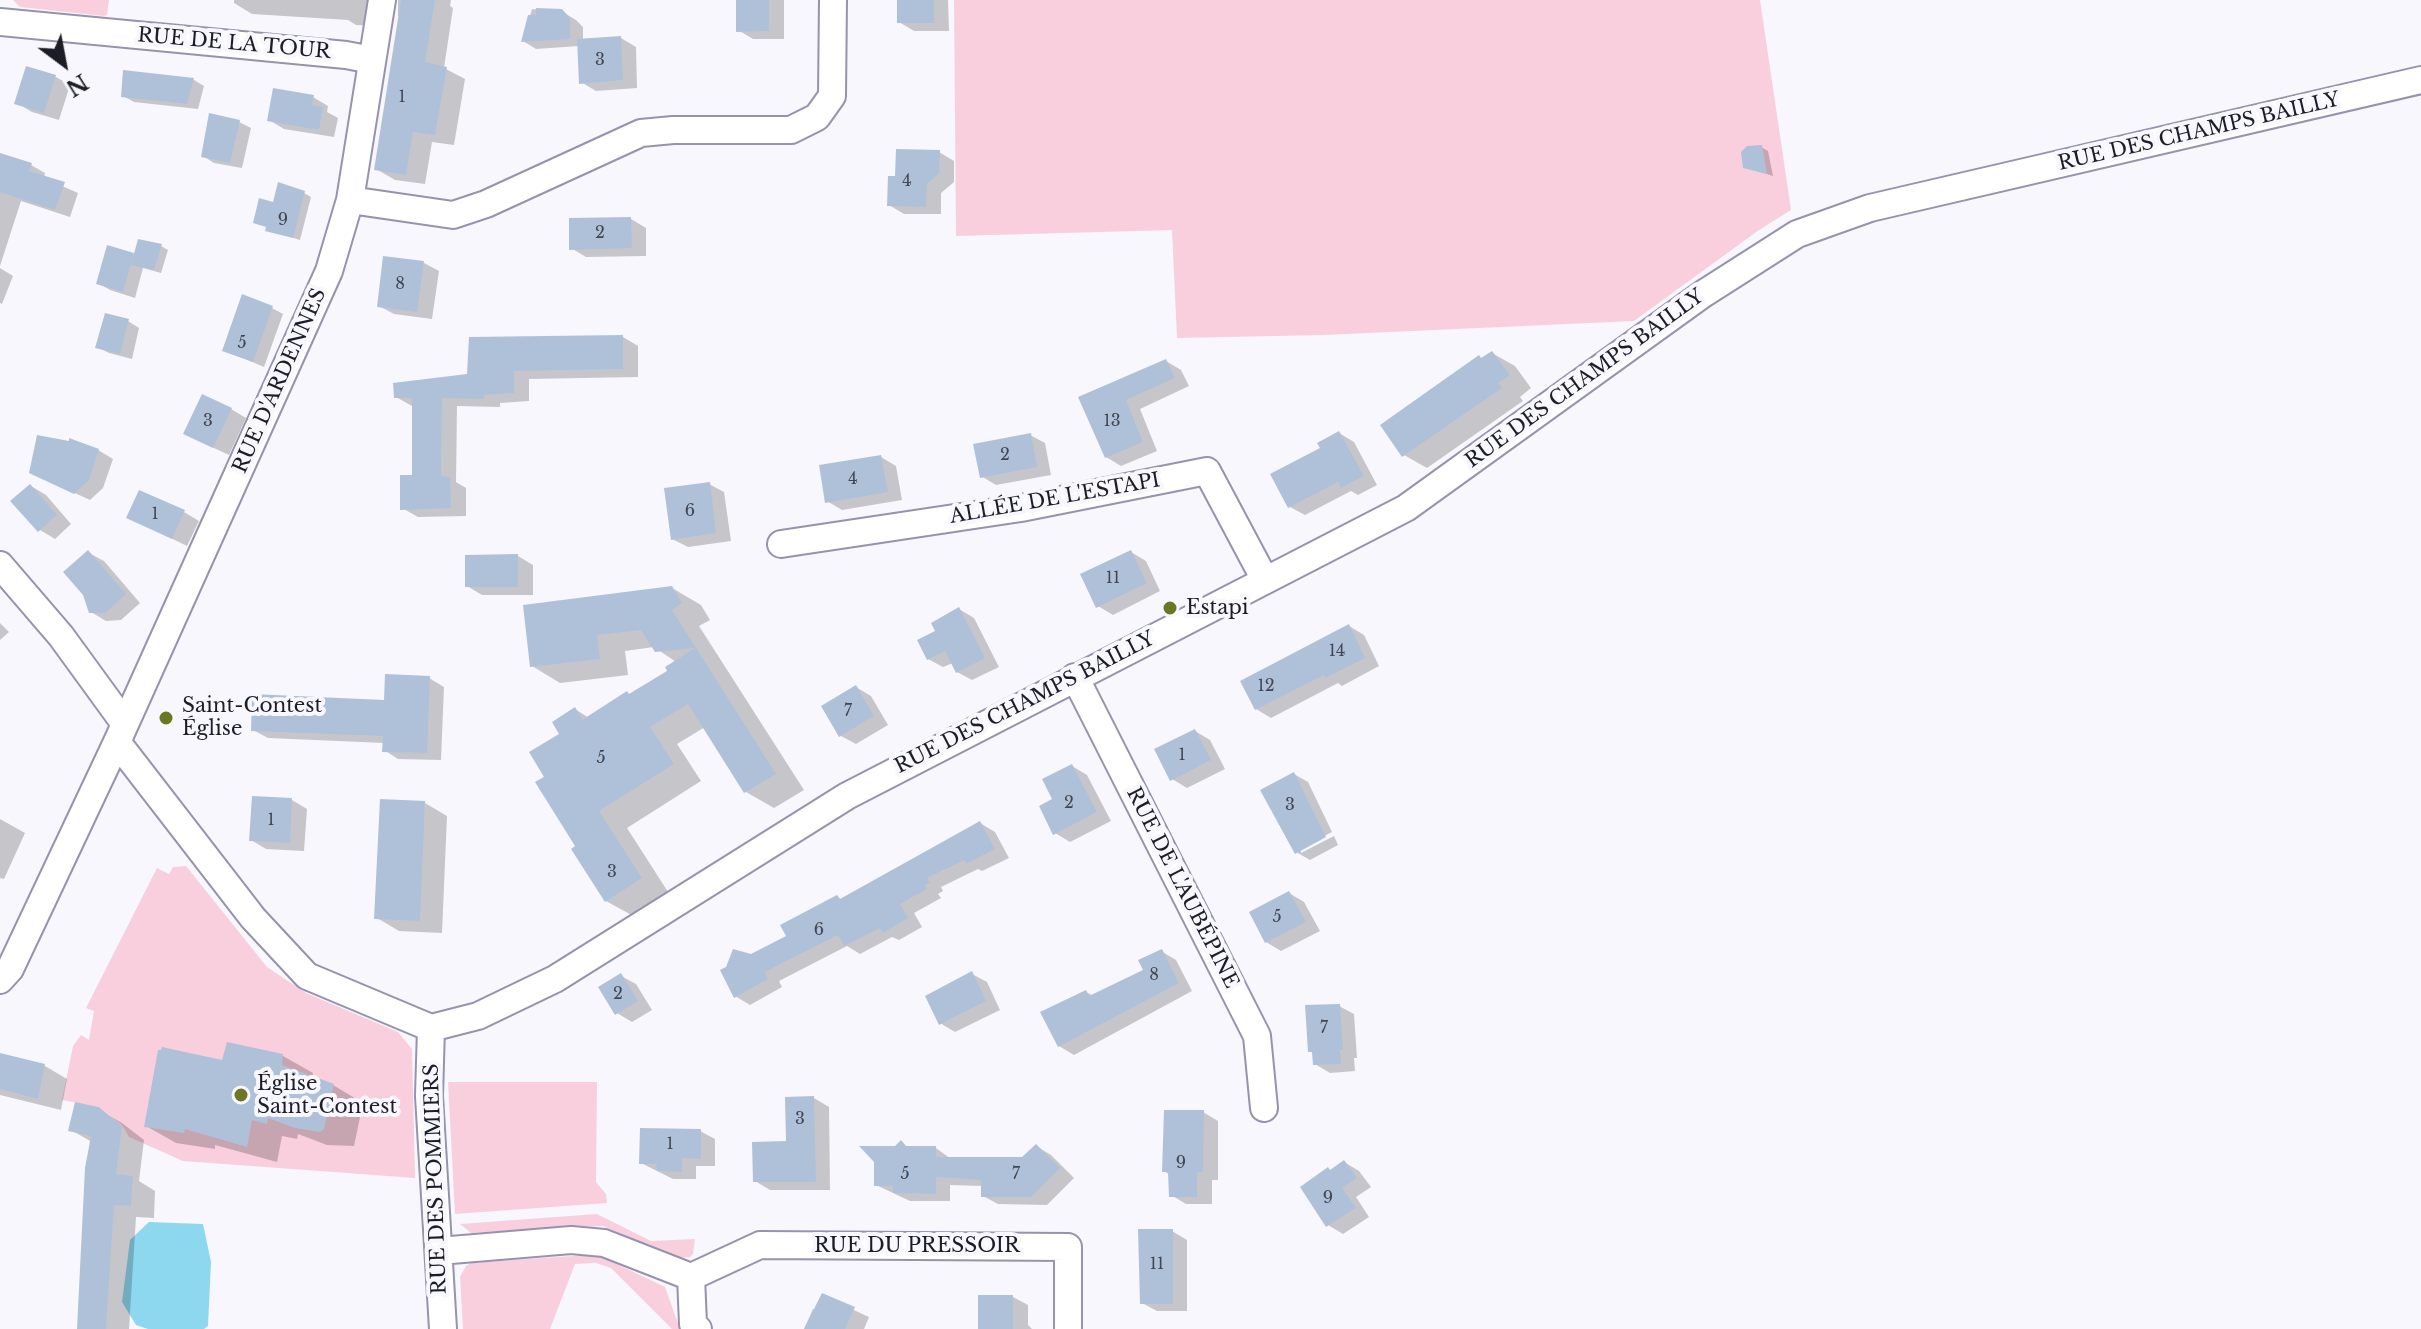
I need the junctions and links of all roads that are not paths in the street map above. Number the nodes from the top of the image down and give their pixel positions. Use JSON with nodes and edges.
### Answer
{"nodes":[{"id":1,"x":382,"y":0,"type":"edge"},
{"id":2,"x":833,"y":0,"type":"edge"},
{"id":3,"x":0,"y":22,"type":"edge"},
{"id":4,"x":372,"y":60,"type":"junction"},
{"id":5,"x":2421,"y":80,"type":"edge"},
{"id":6,"x":350,"y":200,"type":"junction"},
{"id":7,"x":781,"y":544,"type":"dead end"},
{"id":8,"x":0,"y":565,"type":"edge"},
{"id":9,"x":1265,"y":580,"type":"junction"},
{"id":10,"x":1075,"y":677,"type":"junction"},
{"id":11,"x":121,"y":733,"type":"junction"},
{"id":12,"x":0,"y":980,"type":"edge"},
{"id":13,"x":431,"y":1028,"type":"junction"},
{"id":14,"x":1264,"y":1108,"type":"dead end"},
{"id":15,"x":439,"y":1251,"type":"junction"},
{"id":16,"x":691,"y":1277,"type":"junction"},
{"id":17,"x":443,"y":1329,"type":"edge"},
{"id":18,"x":698,"y":1329,"type":"edge"},
{"id":19,"x":1068,"y":1329,"type":"edge"}],
"edges":[{"from":1,"to":4,"type":"street","name":"RUE D'ARDENNES"},
{"from":2,"to":6,"type":"street"},
{"from":3,"to":4,"type":"street","name":"RUE DE LA TOUR"},
{"from":4,"to":6,"type":"street","name":"RUE D'ARDENNES"},
{"from":5,"to":9,"type":"street","name":"RUE DES CHAMPS BAILLY"},
{"from":6,"to":11,"type":"street","name":"RUE D'ARDENNES"},
{"from":7,"to":9,"type":"street","name":"ALLÉE DE L'ESTAPI"},
{"from":8,"to":11,"type":"street"},
{"from":9,"to":10,"type":"street","name":"RUE DES CHAMPS BAILLY"},
{"from":10,"to":13,"type":"street","name":"RUE DES CHAMPS BAILLY"},
{"from":10,"to":14,"type":"street","name":"RUE DE L'AUBÉPINE"},
{"from":11,"to":12,"type":"street","name":"RUE D'ARDENNES"},
{"from":11,"to":13,"type":"street"},
{"from":13,"to":15,"type":"street","name":"RUE DES POMMIERS"},
{"from":15,"to":16,"type":"street"},
{"from":15,"to":17,"type":"street","name":"RUE DES POMMIERS"},
{"from":16,"to":18,"type":"street"},
{"from":16,"to":19,"type":"street","name":"RUE DU PRESSOIR"}]}
